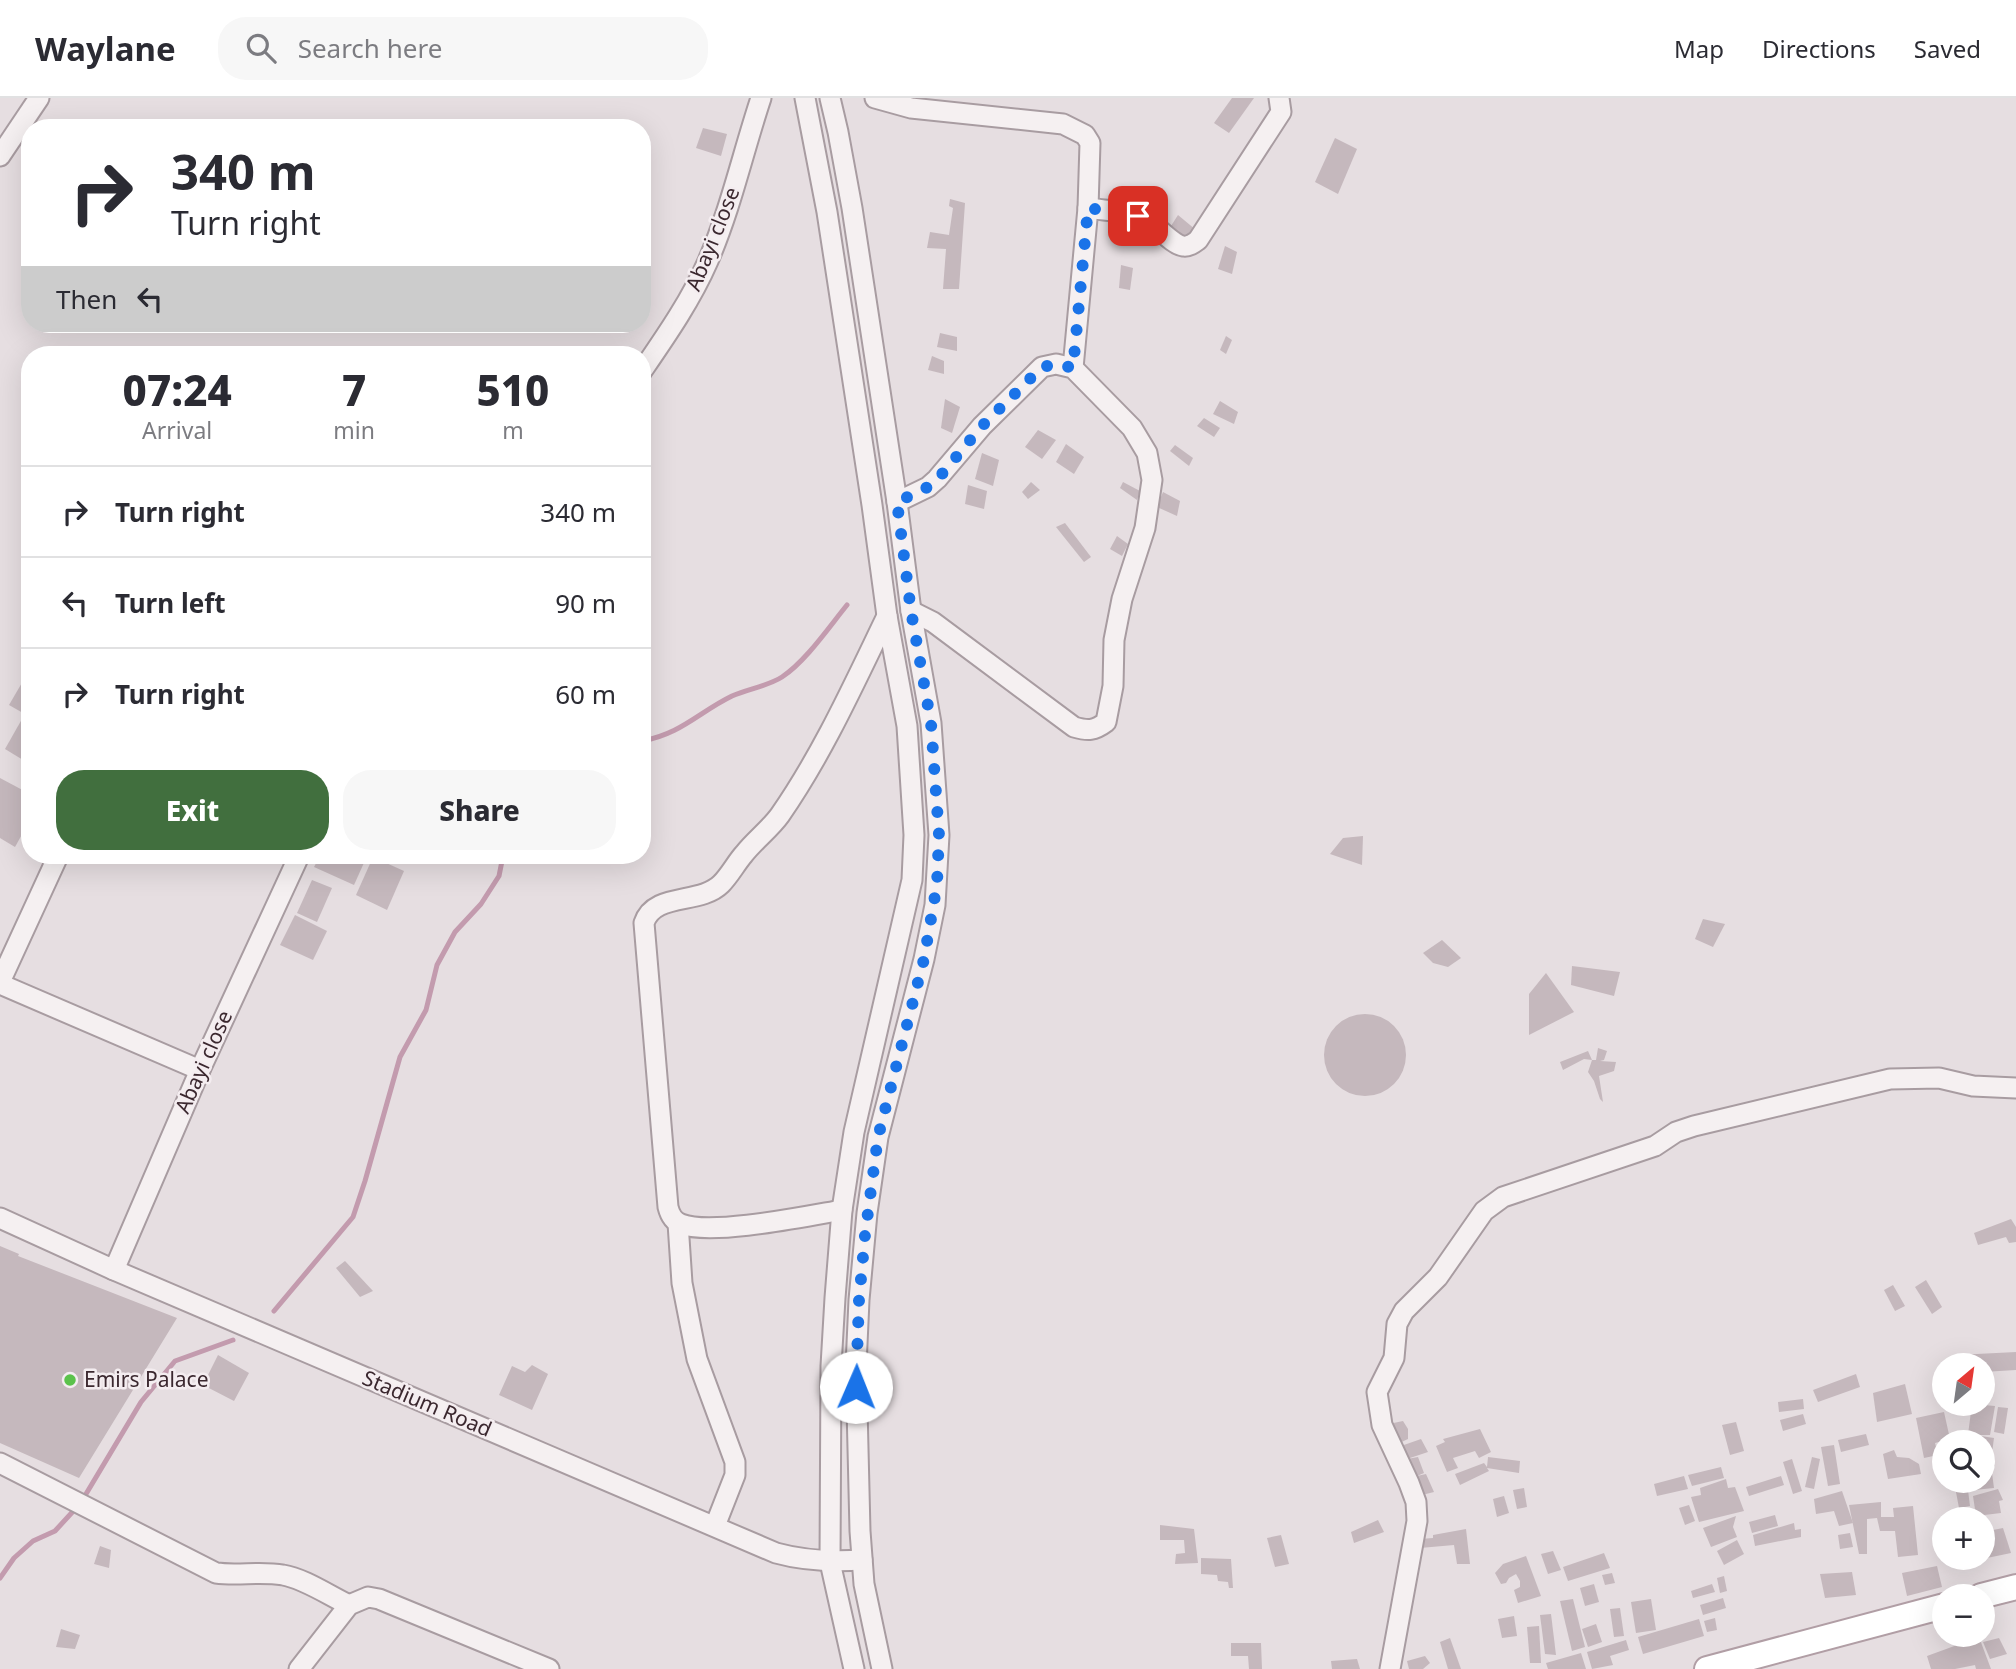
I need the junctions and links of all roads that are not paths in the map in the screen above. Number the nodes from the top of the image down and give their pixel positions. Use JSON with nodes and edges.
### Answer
{"nodes":[{"id":1,"x":761,"y":98,"type":"edge"},
{"id":2,"x":805,"y":98,"type":"edge"},
{"id":3,"x":830,"y":98,"type":"edge"},
{"id":4,"x":875,"y":98,"type":"edge"},
{"id":5,"x":1279,"y":98,"type":"edge"},
{"id":6,"x":31,"y":100,"type":"edge"},
{"id":7,"x":0,"y":156,"type":"edge"},
{"id":8,"x":1088,"y":208,"type":"junction"},
{"id":9,"x":651,"y":358,"type":"edge"},
{"id":10,"x":1073,"y":368,"type":"junction"},
{"id":11,"x":897,"y":502,"type":"junction"},
{"id":12,"x":911,"y":611,"type":"junction"},
{"id":13,"x":887,"y":616,"type":"junction"},
{"id":14,"x":54,"y":864,"type":"edge"},
{"id":15,"x":295,"y":864,"type":"edge"},
{"id":16,"x":0,"y":983,"type":"edge"},
{"id":17,"x":200,"y":1070,"type":"junction"},
{"id":18,"x":2016,"y":1088,"type":"edge"},
{"id":19,"x":842,"y":1210,"type":"junction"},
{"id":20,"x":0,"y":1218,"type":"edge"},
{"id":21,"x":678,"y":1223,"type":"junction"},
{"id":22,"x":114,"y":1270,"type":"junction"},
{"id":23,"x":0,"y":1463,"type":"edge"},
{"id":24,"x":715,"y":1526,"type":"junction"},
{"id":25,"x":862,"y":1560,"type":"junction"},
{"id":26,"x":830,"y":1562,"type":"junction"},
{"id":27,"x":2016,"y":1587,"type":"edge"},
{"id":28,"x":1995,"y":1592,"type":"edge"},
{"id":29,"x":349,"y":1605,"type":"junction"},
{"id":30,"x":1932,"y":1609,"type":"edge"},
{"id":31,"x":299,"y":1669,"type":"edge"},
{"id":32,"x":549,"y":1669,"type":"edge"},
{"id":33,"x":854,"y":1669,"type":"edge"},
{"id":34,"x":882,"y":1669,"type":"edge"},
{"id":35,"x":1390,"y":1669,"type":"edge"},
{"id":36,"x":1707,"y":1669,"type":"edge"}],
"edges":[{"from":1,"to":9,"type":"street","name":"Abayi close"},
{"from":2,"to":13,"type":"street"},
{"from":3,"to":11,"type":"street"},
{"from":4,"to":8,"type":"street"},
{"from":5,"to":8,"type":"street"},
{"from":6,"to":7,"type":"street"},
{"from":8,"to":10,"type":"street"},
{"from":10,"to":11,"type":"street"},
{"from":10,"to":12,"type":"street"},
{"from":11,"to":12,"type":"street"},
{"from":12,"to":25,"type":"street"},
{"from":13,"to":19,"type":"street"},
{"from":13,"to":21,"type":"street"},
{"from":14,"to":16,"type":"street"},
{"from":15,"to":17,"type":"street","name":"Abayi close"},
{"from":16,"to":17,"type":"street"},
{"from":17,"to":22,"type":"street","name":"Abayi close"},
{"from":18,"to":35,"type":"street"},
{"from":19,"to":21,"type":"street"},
{"from":19,"to":26,"type":"street"},
{"from":20,"to":22,"type":"street","name":"Stadium Road"},
{"from":21,"to":24,"type":"street"},
{"from":22,"to":24,"type":"street","name":"Stadium Road"},
{"from":23,"to":29,"type":"street"},
{"from":24,"to":26,"type":"street","name":"Stadium Road"},
{"from":25,"to":26,"type":"street","name":"Stadium Road"},
{"from":25,"to":34,"type":"street"},
{"from":26,"to":33,"type":"street"},
{"from":27,"to":28,"type":"main road"},
{"from":29,"to":31,"type":"street"},
{"from":29,"to":32,"type":"street"},
{"from":30,"to":36,"type":"main road"}]}
